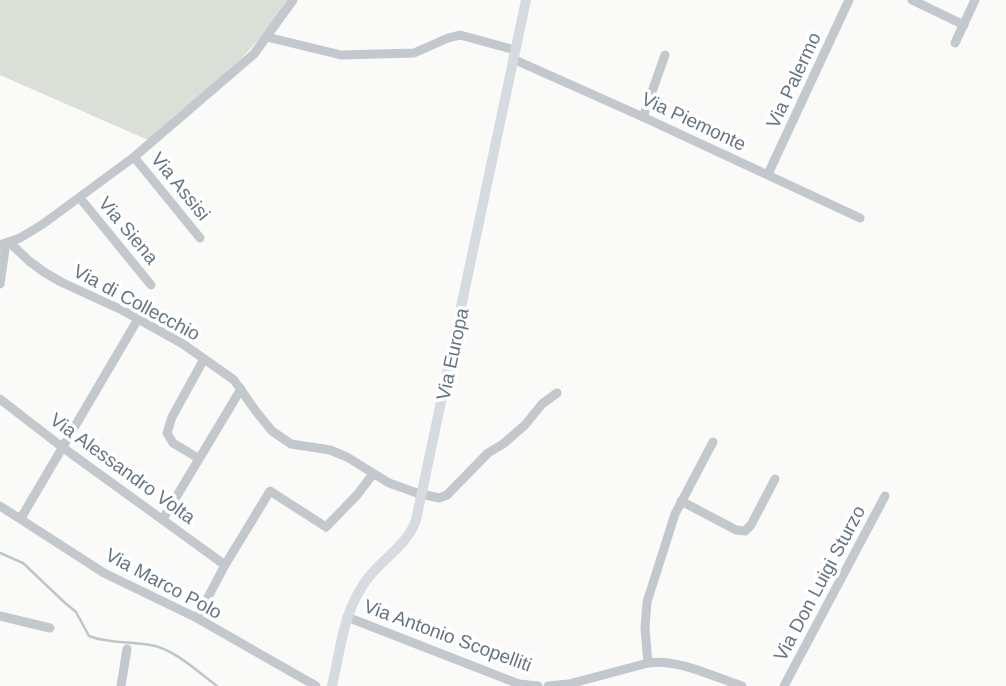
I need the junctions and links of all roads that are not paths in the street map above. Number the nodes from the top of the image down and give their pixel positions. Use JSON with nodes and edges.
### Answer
{"nodes":[{"id":1,"x":293,"y":0,"type":"edge"},
{"id":2,"x":526,"y":0,"type":"edge"},
{"id":3,"x":849,"y":0,"type":"edge"},
{"id":4,"x":912,"y":0,"type":"edge"},
{"id":5,"x":975,"y":0,"type":"edge"},
{"id":6,"x":964,"y":25,"type":"junction"},
{"id":7,"x":267,"y":37,"type":"junction"},
{"id":8,"x":955,"y":43,"type":"dead end"},
{"id":9,"x":514,"y":55,"type":"junction"},
{"id":10,"x":665,"y":55,"type":"dead end"},
{"id":11,"x":643,"y":117,"type":"junction"},
{"id":12,"x":134,"y":156,"type":"junction"},
{"id":13,"x":768,"y":174,"type":"junction"},
{"id":14,"x":79,"y":198,"type":"junction"},
{"id":15,"x":860,"y":218,"type":"dead end"},
{"id":16,"x":200,"y":238,"type":"dead end"},
{"id":17,"x":5,"y":243,"type":"edge"},
{"id":18,"x":0,"y":284,"type":"edge"},
{"id":19,"x":151,"y":285,"type":"dead end"},
{"id":20,"x":138,"y":319,"type":"junction"},
{"id":21,"x":204,"y":359,"type":"junction"},
{"id":22,"x":240,"y":389,"type":"junction"},
{"id":23,"x":557,"y":393,"type":"dead end"},
{"id":24,"x":0,"y":399,"type":"edge"},
{"id":25,"x":713,"y":442,"type":"dead end"},
{"id":26,"x":62,"y":447,"type":"junction"},
{"id":27,"x":198,"y":458,"type":"junction"},
{"id":28,"x":373,"y":474,"type":"junction"},
{"id":29,"x":775,"y":479,"type":"dead end"},
{"id":30,"x":422,"y":494,"type":"junction"},
{"id":31,"x":885,"y":496,"type":"dead end"},
{"id":32,"x":681,"y":501,"type":"junction"},
{"id":33,"x":0,"y":506,"type":"edge"},
{"id":34,"x":20,"y":518,"type":"junction"},
{"id":35,"x":163,"y":519,"type":"junction"},
{"id":36,"x":225,"y":565,"type":"junction"},
{"id":37,"x":0,"y":616,"type":"edge"},
{"id":38,"x":347,"y":617,"type":"junction"},
{"id":39,"x":197,"y":618,"type":"junction"},
{"id":40,"x":50,"y":628,"type":"dead end"},
{"id":41,"x":127,"y":649,"type":"dead end"},
{"id":42,"x":648,"y":663,"type":"junction"},
{"id":43,"x":722,"y":683,"type":"edge"},
{"id":44,"x":121,"y":686,"type":"edge"},
{"id":45,"x":316,"y":686,"type":"edge"},
{"id":46,"x":332,"y":686,"type":"edge"},
{"id":47,"x":538,"y":686,"type":"edge"},
{"id":48,"x":548,"y":686,"type":"edge"},
{"id":49,"x":742,"y":686,"type":"edge"},
{"id":50,"x":783,"y":686,"type":"edge"}],
"edges":[{"from":1,"to":7,"type":"street"},
{"from":2,"to":9,"type":"main road","name":"Via Europa"},
{"from":3,"to":13,"type":"street","name":"Via Palermo"},
{"from":4,"to":6,"type":"street"},
{"from":5,"to":6,"type":"street"},
{"from":6,"to":8,"type":"street"},
{"from":7,"to":9,"type":"street","name":"Via Piemonte"},
{"from":7,"to":12,"type":"street"},
{"from":9,"to":11,"type":"street","name":"Via Piemonte"},
{"from":9,"to":30,"type":"main road","name":"Via Europa"},
{"from":10,"to":11,"type":"street"},
{"from":11,"to":13,"type":"street","name":"Via Piemonte"},
{"from":12,"to":14,"type":"street"},
{"from":12,"to":16,"type":"street","name":"Via Assisi"},
{"from":13,"to":15,"type":"street","name":"Via Piemonte"},
{"from":14,"to":17,"type":"street"},
{"from":14,"to":19,"type":"street","name":"Via Siena"},
{"from":17,"to":18,"type":"street"},
{"from":17,"to":20,"type":"street","name":"Via di Collecchio"},
{"from":20,"to":21,"type":"street","name":"Via di Collecchio"},
{"from":20,"to":26,"type":"street"},
{"from":21,"to":22,"type":"street","name":"Via di Collecchio"},
{"from":21,"to":27,"type":"street"},
{"from":22,"to":27,"type":"street"},
{"from":22,"to":28,"type":"street","name":"Via di Collecchio"},
{"from":23,"to":30,"type":"street"},
{"from":24,"to":26,"type":"street","name":"Via Alessandro Volta"},
{"from":25,"to":32,"type":"street"},
{"from":26,"to":34,"type":"street"},
{"from":26,"to":35,"type":"street","name":"Via Alessandro Volta"},
{"from":27,"to":35,"type":"street"},
{"from":28,"to":30,"type":"street","name":"Via di Collecchio"},
{"from":28,"to":36,"type":"street"},
{"from":29,"to":32,"type":"street"},
{"from":30,"to":38,"type":"main road","name":"Via Europa"},
{"from":31,"to":50,"type":"street","name":"Via Don Luigi Sturzo"},
{"from":32,"to":42,"type":"street"},
{"from":33,"to":34,"type":"street","name":"Via Marco Polo"},
{"from":34,"to":39,"type":"street","name":"Via Marco Polo"},
{"from":35,"to":36,"type":"street","name":"Via Alessandro Volta"},
{"from":36,"to":39,"type":"street"},
{"from":37,"to":40,"type":"street"},
{"from":38,"to":46,"type":"main road","name":"Via Europa"},
{"from":38,"to":47,"type":"street","name":"Via Antonio Scopelliti"},
{"from":39,"to":45,"type":"street","name":"Via Marco Polo"},
{"from":41,"to":44,"type":"street"},
{"from":42,"to":43,"type":"street","name":"Via Antonio Scopelliti"},
{"from":42,"to":48,"type":"street","name":"Via Antonio Scopelliti"},
{"from":43,"to":49,"type":"street","name":"Via Antonio Scopelliti"}]}
